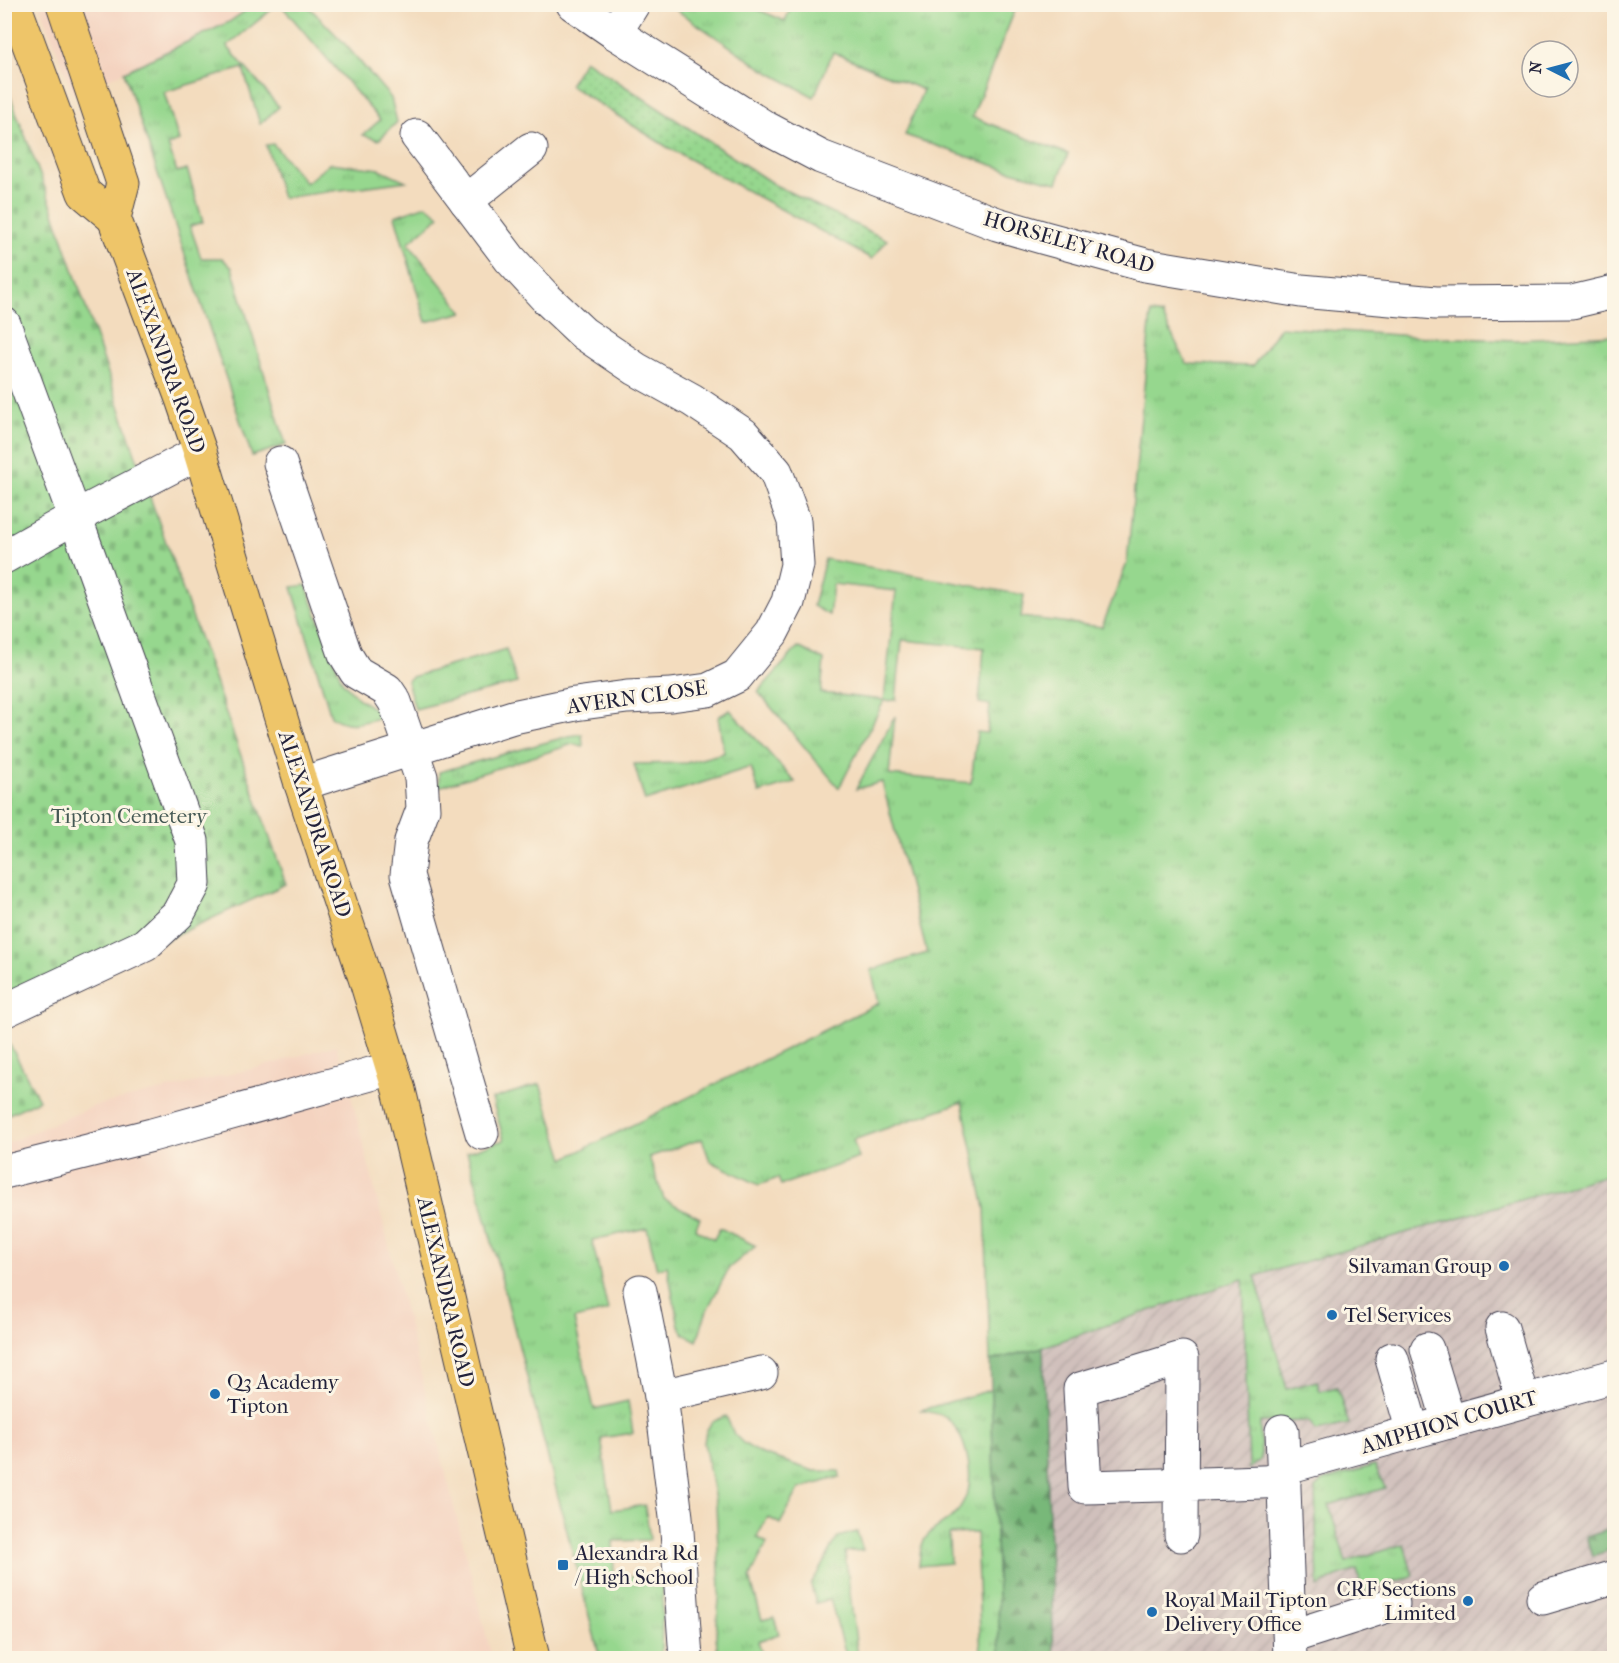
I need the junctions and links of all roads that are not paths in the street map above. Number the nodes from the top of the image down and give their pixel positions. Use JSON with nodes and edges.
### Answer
{"nodes":[{"id":1,"x":14,"y":4,"type":"edge"},
{"id":2,"x":63,"y":4,"type":"edge"},
{"id":3,"x":573,"y":4,"type":"edge"},
{"id":4,"x":633,"y":4,"type":"edge"},
{"id":5,"x":615,"y":33,"type":"junction"},
{"id":6,"x":417,"y":136,"type":"dead end"},
{"id":7,"x":531,"y":149,"type":"dead end"},
{"id":8,"x":466,"y":201,"type":"junction"},
{"id":9,"x":114,"y":218,"type":"junction"},
{"id":10,"x":1614,"y":291,"type":"edge"},
{"id":11,"x":4,"y":324,"type":"edge"},
{"id":12,"x":200,"y":452,"type":"junction"},
{"id":13,"x":280,"y":463,"type":"dead end"},
{"id":14,"x":75,"y":517,"type":"junction"},
{"id":15,"x":4,"y":557,"type":"edge"},
{"id":16,"x":411,"y":749,"type":"junction"},
{"id":17,"x":301,"y":784,"type":"junction"},
{"id":18,"x":4,"y":1011,"type":"edge"},
{"id":19,"x":392,"y":1068,"type":"junction"},
{"id":20,"x":482,"y":1133,"type":"dead end"},
{"id":21,"x":4,"y":1172,"type":"edge"},
{"id":22,"x":640,"y":1291,"type":"dead end"},
{"id":23,"x":1502,"y":1328,"type":"dead end"},
{"id":24,"x":1427,"y":1349,"type":"dead end"},
{"id":25,"x":1392,"y":1359,"type":"dead end"},
{"id":26,"x":760,"y":1372,"type":"dead end"},
{"id":27,"x":1614,"y":1376,"type":"edge"},
{"id":28,"x":661,"y":1396,"type":"junction"},
{"id":29,"x":1523,"y":1401,"type":"junction"},
{"id":30,"x":1449,"y":1422,"type":"junction"},
{"id":31,"x":1282,"y":1431,"type":"dead end"},
{"id":32,"x":1413,"y":1432,"type":"junction"},
{"id":33,"x":1284,"y":1475,"type":"junction"},
{"id":34,"x":1181,"y":1484,"type":"junction"},
{"id":35,"x":1181,"y":1535,"type":"dead end"},
{"id":36,"x":1614,"y":1577,"type":"edge"},
{"id":37,"x":1543,"y":1598,"type":"dead end"},
{"id":38,"x":1393,"y":1604,"type":"dead end"},
{"id":39,"x":1290,"y":1648,"type":"edge"},
{"id":40,"x":533,"y":1659,"type":"edge"},
{"id":41,"x":686,"y":1659,"type":"edge"}],
"edges":[{"from":1,"to":9,"type":"main road"},
{"from":2,"to":9,"type":"main road"},
{"from":3,"to":5,"type":"street","name":"HORSELEY ROAD"},
{"from":4,"to":5,"type":"street"},
{"from":5,"to":10,"type":"street","name":"HORSELEY ROAD"},
{"from":6,"to":8,"type":"street","name":"AVERN CLOSE"},
{"from":7,"to":8,"type":"street"},
{"from":8,"to":16,"type":"street","name":"AVERN CLOSE"},
{"from":9,"to":12,"type":"main road","name":"ALEXANDRA ROAD"},
{"from":11,"to":14,"type":"street"},
{"from":12,"to":14,"type":"street"},
{"from":12,"to":17,"type":"main road","name":"ALEXANDRA ROAD"},
{"from":13,"to":16,"type":"street"},
{"from":14,"to":15,"type":"street"},
{"from":14,"to":18,"type":"street"},
{"from":16,"to":17,"type":"street","name":"AVERN CLOSE"},
{"from":16,"to":20,"type":"street"},
{"from":17,"to":19,"type":"main road","name":"ALEXANDRA ROAD"},
{"from":19,"to":21,"type":"street"},
{"from":19,"to":40,"type":"main road","name":"ALEXANDRA ROAD"},
{"from":22,"to":28,"type":"street"},
{"from":23,"to":29,"type":"street"},
{"from":24,"to":30,"type":"street"},
{"from":25,"to":32,"type":"street"},
{"from":26,"to":28,"type":"street"},
{"from":27,"to":29,"type":"street","name":"AMPHION COURT"},
{"from":28,"to":41,"type":"street"},
{"from":29,"to":30,"type":"street","name":"AMPHION COURT"},
{"from":30,"to":32,"type":"street","name":"AMPHION COURT"},
{"from":31,"to":33,"type":"street"},
{"from":32,"to":33,"type":"street","name":"AMPHION COURT"},
{"from":33,"to":34,"type":"street","name":"AMPHION COURT"},
{"from":33,"to":39,"type":"street"},
{"from":34,"to":34,"type":"street"},
{"from":34,"to":35,"type":"street"},
{"from":36,"to":37,"type":"street"},
{"from":38,"to":39,"type":"street"}]}
